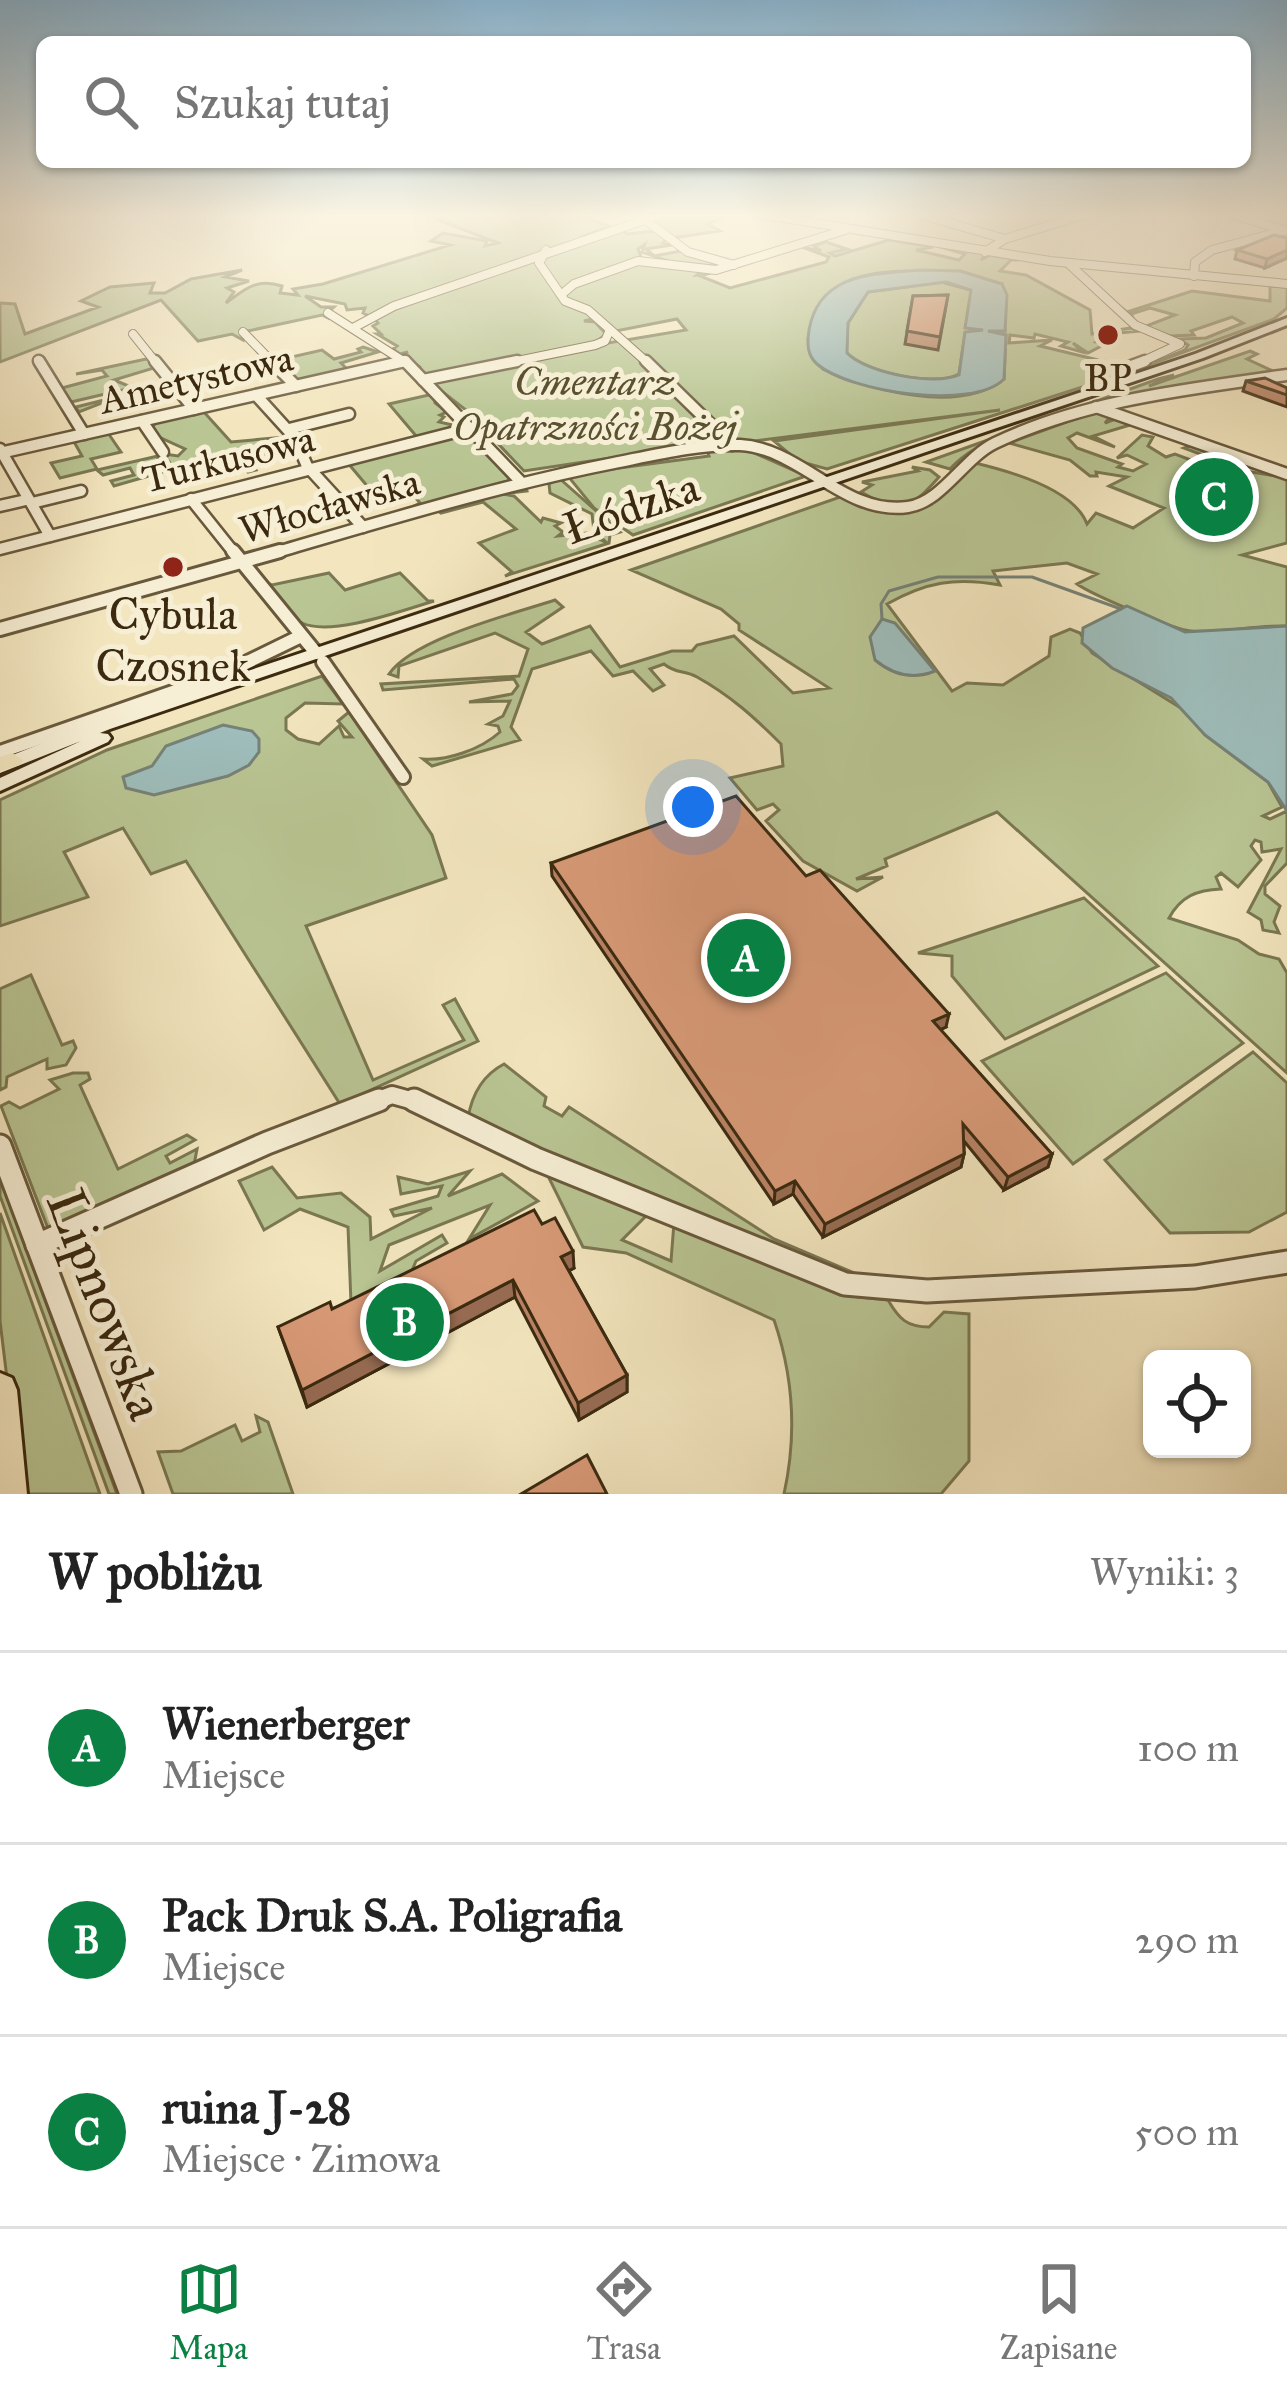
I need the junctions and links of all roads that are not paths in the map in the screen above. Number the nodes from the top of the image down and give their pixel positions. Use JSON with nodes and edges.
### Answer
{"nodes":[{"id":1,"x":468,"y":284,"type":"edge"},
{"id":2,"x":554,"y":284,"type":"edge"},
{"id":3,"x":575,"y":284,"type":"edge"},
{"id":4,"x":1090,"y":284,"type":"edge"},
{"id":5,"x":562,"y":294,"type":"junction"},
{"id":6,"x":328,"y":314,"type":"dead end"},
{"id":7,"x":1287,"y":321,"type":"edge"},
{"id":8,"x":353,"y":328,"type":"junction"},
{"id":9,"x":1287,"y":331,"type":"edge"},
{"id":10,"x":243,"y":332,"type":"dead end"},
{"id":11,"x":609,"y":332,"type":"junction"},
{"id":12,"x":133,"y":334,"type":"dead end"},
{"id":13,"x":38,"y":359,"type":"dead end"},
{"id":14,"x":405,"y":361,"type":"junction"},
{"id":15,"x":1143,"y":375,"type":"junction"},
{"id":16,"x":1287,"y":375,"type":"edge"},
{"id":17,"x":423,"y":380,"type":"junction"},
{"id":18,"x":296,"y":386,"type":"junction"},
{"id":19,"x":256,"y":395,"type":"junction"},
{"id":20,"x":1096,"y":406,"type":"junction"},
{"id":21,"x":194,"y":409,"type":"junction"},
{"id":22,"x":349,"y":415,"type":"dead end"},
{"id":23,"x":142,"y":421,"type":"junction"},
{"id":24,"x":471,"y":428,"type":"junction"},
{"id":25,"x":289,"y":429,"type":"junction"},
{"id":26,"x":84,"y":434,"type":"junction"},
{"id":27,"x":732,"y":445,"type":"junction"},
{"id":28,"x":1,"y":452,"type":"edge"},
{"id":29,"x":163,"y":452,"type":"dead end"},
{"id":30,"x":309,"y":468,"type":"junction"},
{"id":31,"x":1287,"y":474,"type":"edge"},
{"id":32,"x":520,"y":481,"type":"junction"},
{"id":33,"x":832,"y":484,"type":"junction"},
{"id":34,"x":81,"y":491,"type":"dead end"},
{"id":35,"x":191,"y":499,"type":"junction"},
{"id":36,"x":29,"y":502,"type":"junction"},
{"id":37,"x":0,"y":506,"type":"edge"},
{"id":38,"x":363,"y":527,"type":"junction"},
{"id":39,"x":50,"y":536,"type":"junction"},
{"id":40,"x":0,"y":549,"type":"edge"},
{"id":41,"x":238,"y":563,"type":"junction"},
{"id":42,"x":0,"y":629,"type":"edge"},
{"id":43,"x":301,"y":636,"type":"junction"},
{"id":44,"x":320,"y":658,"type":"junction"},
{"id":45,"x":2,"y":767,"type":"edge"},
{"id":46,"x":403,"y":777,"type":"dead end"},
{"id":47,"x":0,"y":1146,"type":"edge"},
{"id":48,"x":37,"y":1245,"type":"junction"},
{"id":49,"x":1287,"y":1262,"type":"edge"},
{"id":50,"x":0,"y":1390,"type":"edge"},
{"id":51,"x":9,"y":1494,"type":"edge"},
{"id":52,"x":131,"y":1494,"type":"edge"}],
"edges":[{"from":1,"to":8,"type":"street"},
{"from":2,"to":5,"type":"street"},
{"from":3,"to":5,"type":"street"},
{"from":4,"to":15,"type":"street"},
{"from":5,"to":11,"type":"street"},
{"from":6,"to":8,"type":"street"},
{"from":7,"to":15,"type":"main road","name":"Łódzka"},
{"from":8,"to":14,"type":"street"},
{"from":9,"to":33,"type":"main road","name":"Łódzka"},
{"from":10,"to":18,"type":"street"},
{"from":11,"to":17,"type":"street"},
{"from":11,"to":27,"type":"street"},
{"from":12,"to":21,"type":"street"},
{"from":13,"to":26,"type":"street"},
{"from":14,"to":17,"type":"street"},
{"from":14,"to":18,"type":"street","name":"Ametystowa"},
{"from":15,"to":33,"type":"main road","name":"Łódzka"},
{"from":16,"to":20,"type":"street"},
{"from":17,"to":24,"type":"street"},
{"from":18,"to":19,"type":"street","name":"Ametystowa"},
{"from":19,"to":21,"type":"street","name":"Ametystowa"},
{"from":19,"to":25,"type":"street"},
{"from":20,"to":31,"type":"street"},
{"from":20,"to":33,"type":"street"},
{"from":21,"to":23,"type":"street","name":"Ametystowa"},
{"from":22,"to":25,"type":"street"},
{"from":23,"to":26,"type":"street","name":"Ametystowa"},
{"from":23,"to":29,"type":"street"},
{"from":24,"to":30,"type":"street","name":"Turkusowa"},
{"from":24,"to":32,"type":"street"},
{"from":25,"to":30,"type":"street"},
{"from":26,"to":28,"type":"street","name":"Ametystowa"},
{"from":27,"to":32,"type":"street","name":"Włocławska"},
{"from":27,"to":33,"type":"street","name":"Włocławska"},
{"from":28,"to":36,"type":"street"},
{"from":30,"to":35,"type":"street","name":"Turkusowa"},
{"from":30,"to":38,"type":"street"},
{"from":32,"to":38,"type":"street","name":"Włocławska"},
{"from":33,"to":44,"type":"main road","name":"Łódzka"},
{"from":34,"to":36,"type":"street"},
{"from":35,"to":39,"type":"street","name":"Turkusowa"},
{"from":35,"to":41,"type":"street"},
{"from":36,"to":37,"type":"street"},
{"from":36,"to":39,"type":"street"},
{"from":38,"to":41,"type":"street","name":"Włocławska"},
{"from":39,"to":40,"type":"street","name":"Turkusowa"},
{"from":41,"to":42,"type":"street","name":"Włocławska"},
{"from":41,"to":43,"type":"street"},
{"from":43,"to":44,"type":"street"},
{"from":43,"to":45,"type":"street"},
{"from":44,"to":45,"type":"main road","name":"Łódzka"},
{"from":44,"to":45,"type":"main road","name":"Łódzka"},
{"from":44,"to":46,"type":"street"},
{"from":47,"to":48,"type":"street","name":"Lipnowska"},
{"from":48,"to":49,"type":"street"},
{"from":48,"to":52,"type":"street","name":"Lipnowska"},
{"from":50,"to":51,"type":"main road"}]}
